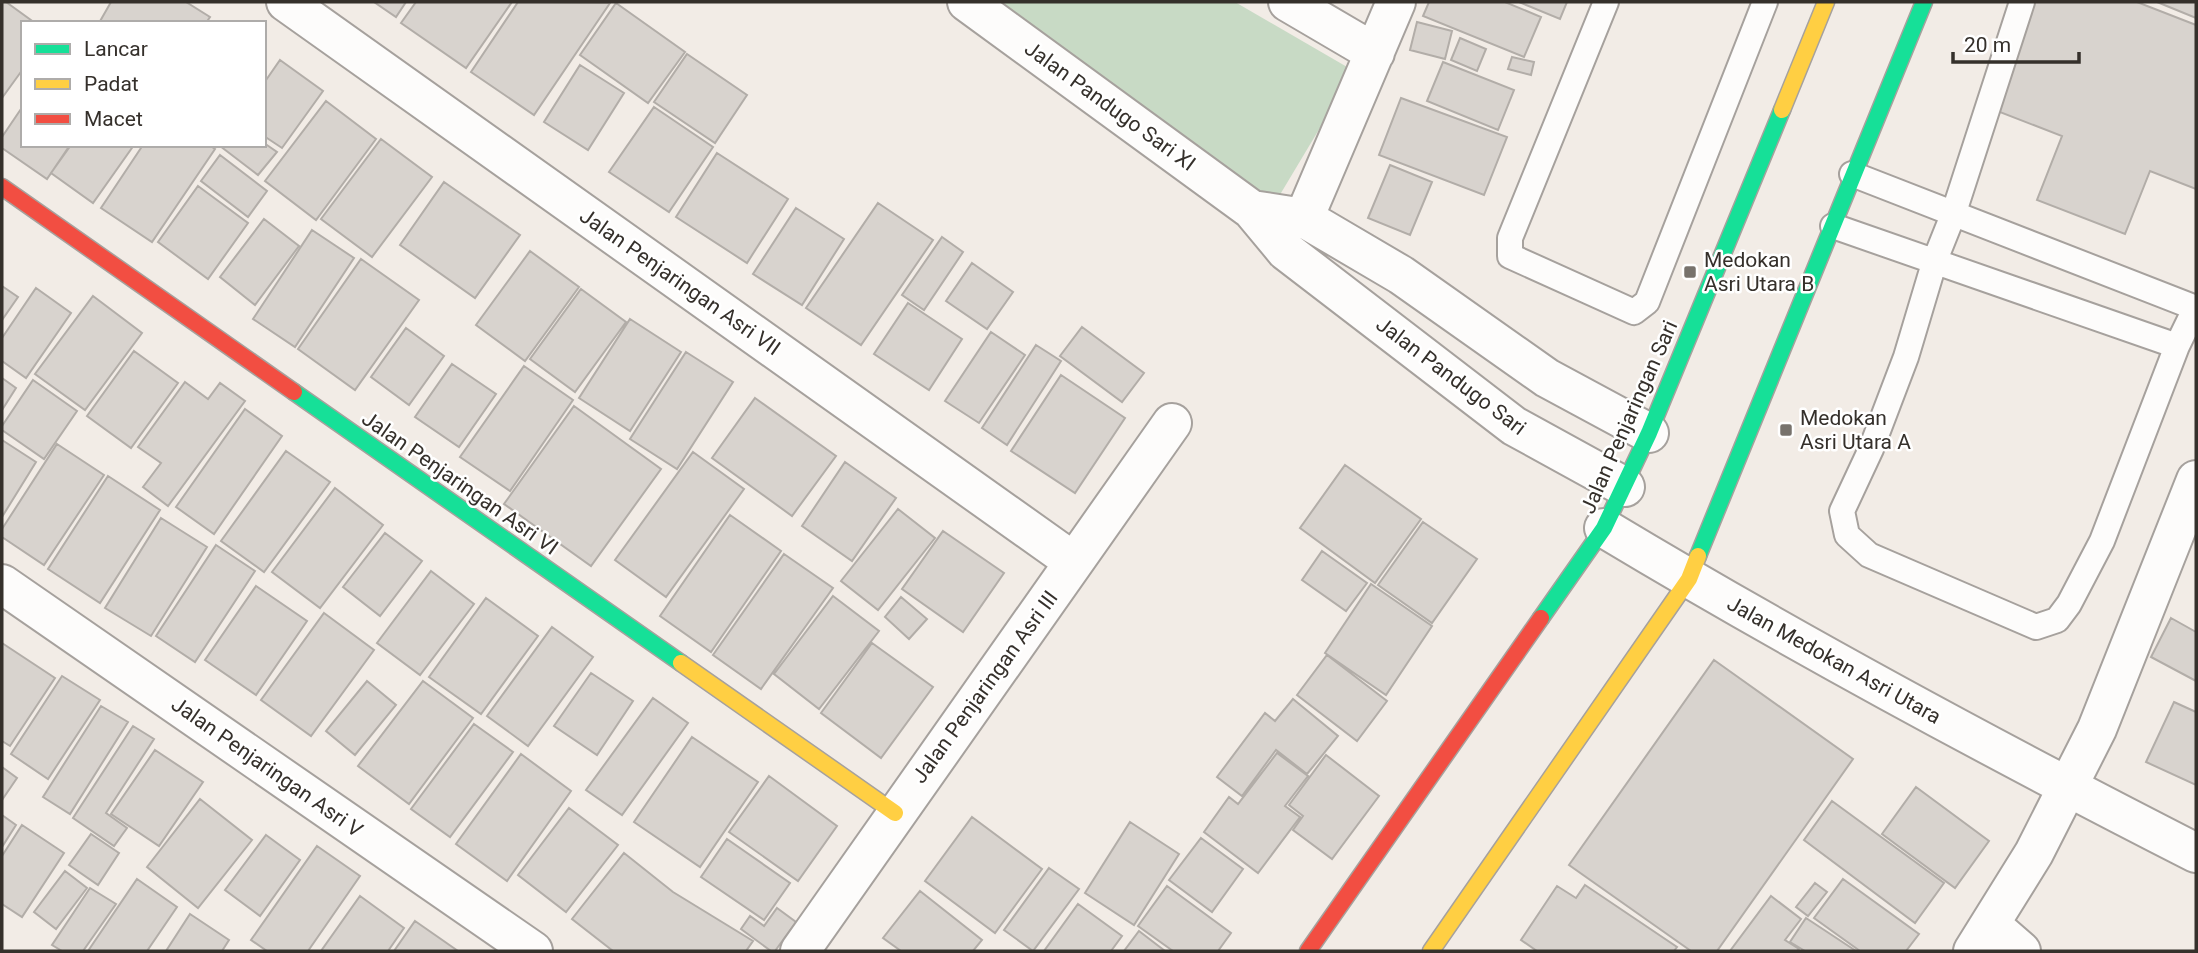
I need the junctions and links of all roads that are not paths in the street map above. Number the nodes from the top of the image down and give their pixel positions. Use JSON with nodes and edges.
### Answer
{"nodes":[{"id":1,"x":286,"y":2,"type":"edge"},
{"id":2,"x":967,"y":2,"type":"edge"},
{"id":3,"x":1288,"y":2,"type":"edge"},
{"id":4,"x":1396,"y":2,"type":"edge"},
{"id":5,"x":1606,"y":2,"type":"edge"},
{"id":6,"x":1765,"y":2,"type":"edge"},
{"id":7,"x":1826,"y":2,"type":"edge"},
{"id":8,"x":1924,"y":2,"type":"edge"},
{"id":9,"x":2022,"y":2,"type":"edge"},
{"id":10,"x":1375,"y":53,"type":"junction"},
{"id":11,"x":1852,"y":174,"type":"junction"},
{"id":12,"x":2,"y":187,"type":"edge"},
{"id":13,"x":1252,"y":210,"type":"junction"},
{"id":14,"x":1954,"y":215,"type":"junction"},
{"id":15,"x":1304,"y":218,"type":"junction"},
{"id":16,"x":1833,"y":226,"type":"junction"},
{"id":17,"x":1286,"y":251,"type":"joint"},
{"id":18,"x":1935,"y":260,"type":"junction"},
{"id":19,"x":2196,"y":307,"type":"edge"},
{"id":20,"x":2177,"y":346,"type":"junction"},
{"id":21,"x":1172,"y":424,"type":"dead end"},
{"id":22,"x":1648,"y":433,"type":"junction"},
{"id":23,"x":1625,"y":487,"type":"junction"},
{"id":24,"x":2193,"y":496,"type":"edge"},
{"id":25,"x":1604,"y":528,"type":"junction"},
{"id":26,"x":1074,"y":562,"type":"junction"},
{"id":27,"x":1689,"y":579,"type":"junction"},
{"id":28,"x":2,"y":583,"type":"edge"},
{"id":29,"x":2067,"y":787,"type":"junction"},
{"id":30,"x":895,"y":813,"type":"junction"},
{"id":31,"x":2196,"y":853,"type":"edge"},
{"id":32,"x":1981,"y":937,"type":"edge"},
{"id":33,"x":533,"y":951,"type":"edge"},
{"id":34,"x":800,"y":951,"type":"edge"},
{"id":35,"x":1308,"y":951,"type":"edge"},
{"id":36,"x":1431,"y":951,"type":"edge"},
{"id":37,"x":2021,"y":951,"type":"edge"}],
"edges":[{"from":1,"to":26,"type":"street","name":"Jalan Penjaringan Asri VII"},
{"from":2,"to":13,"type":"street","name":"Jalan Pandugo Sari XI"},
{"from":3,"to":10,"type":"street"},
{"from":4,"to":10,"type":"street"},
{"from":5,"to":6,"type":"lane"},
{"from":7,"to":22,"type":"street","name":"Jalan Penjaringan Sari"},
{"from":8,"to":11,"type":"street"},
{"from":9,"to":14,"type":"lane"},
{"from":10,"to":15,"type":"street"},
{"from":11,"to":14,"type":"lane"},
{"from":11,"to":16,"type":"street"},
{"from":12,"to":30,"type":"street","name":"Jalan Penjaringan Asri VI"},
{"from":13,"to":15,"type":"street","name":"Jalan Pandugo Sari XI"},
{"from":13,"to":17,"type":"street","name":"Jalan Pandugo Sari XI"},
{"from":14,"to":18,"type":"lane"},
{"from":14,"to":19,"type":"lane"},
{"from":15,"to":22,"type":"street"},
{"from":16,"to":18,"type":"lane"},
{"from":16,"to":27,"type":"street"},
{"from":17,"to":23,"type":"street","name":"Jalan Pandugo Sari"},
{"from":18,"to":20,"type":"lane"},
{"from":18,"to":20,"type":"lane"},
{"from":19,"to":20,"type":"lane"},
{"from":21,"to":26,"type":"street","name":"Jalan Penjaringan Asri III"},
{"from":22,"to":23,"type":"street","name":"Jalan Penjaringan Sari"},
{"from":23,"to":25,"type":"street","name":"Jalan Penjaringan Sari"},
{"from":24,"to":29,"type":"street"},
{"from":25,"to":27,"type":"street","name":"Jalan Medokan Asri Utara"},
{"from":25,"to":35,"type":"street","name":"Jalan Penjaringan Sari"},
{"from":26,"to":30,"type":"street","name":"Jalan Penjaringan Asri III"},
{"from":27,"to":29,"type":"street","name":"Jalan Medokan Asri Utara"},
{"from":27,"to":36,"type":"street"},
{"from":28,"to":33,"type":"street","name":"Jalan Penjaringan Asri V"},
{"from":29,"to":31,"type":"street","name":"Jalan Medokan Asri Utara"},
{"from":29,"to":32,"type":"street"},
{"from":30,"to":34,"type":"street","name":"Jalan Penjaringan Asri III"},
{"from":32,"to":37,"type":"street"}]}
